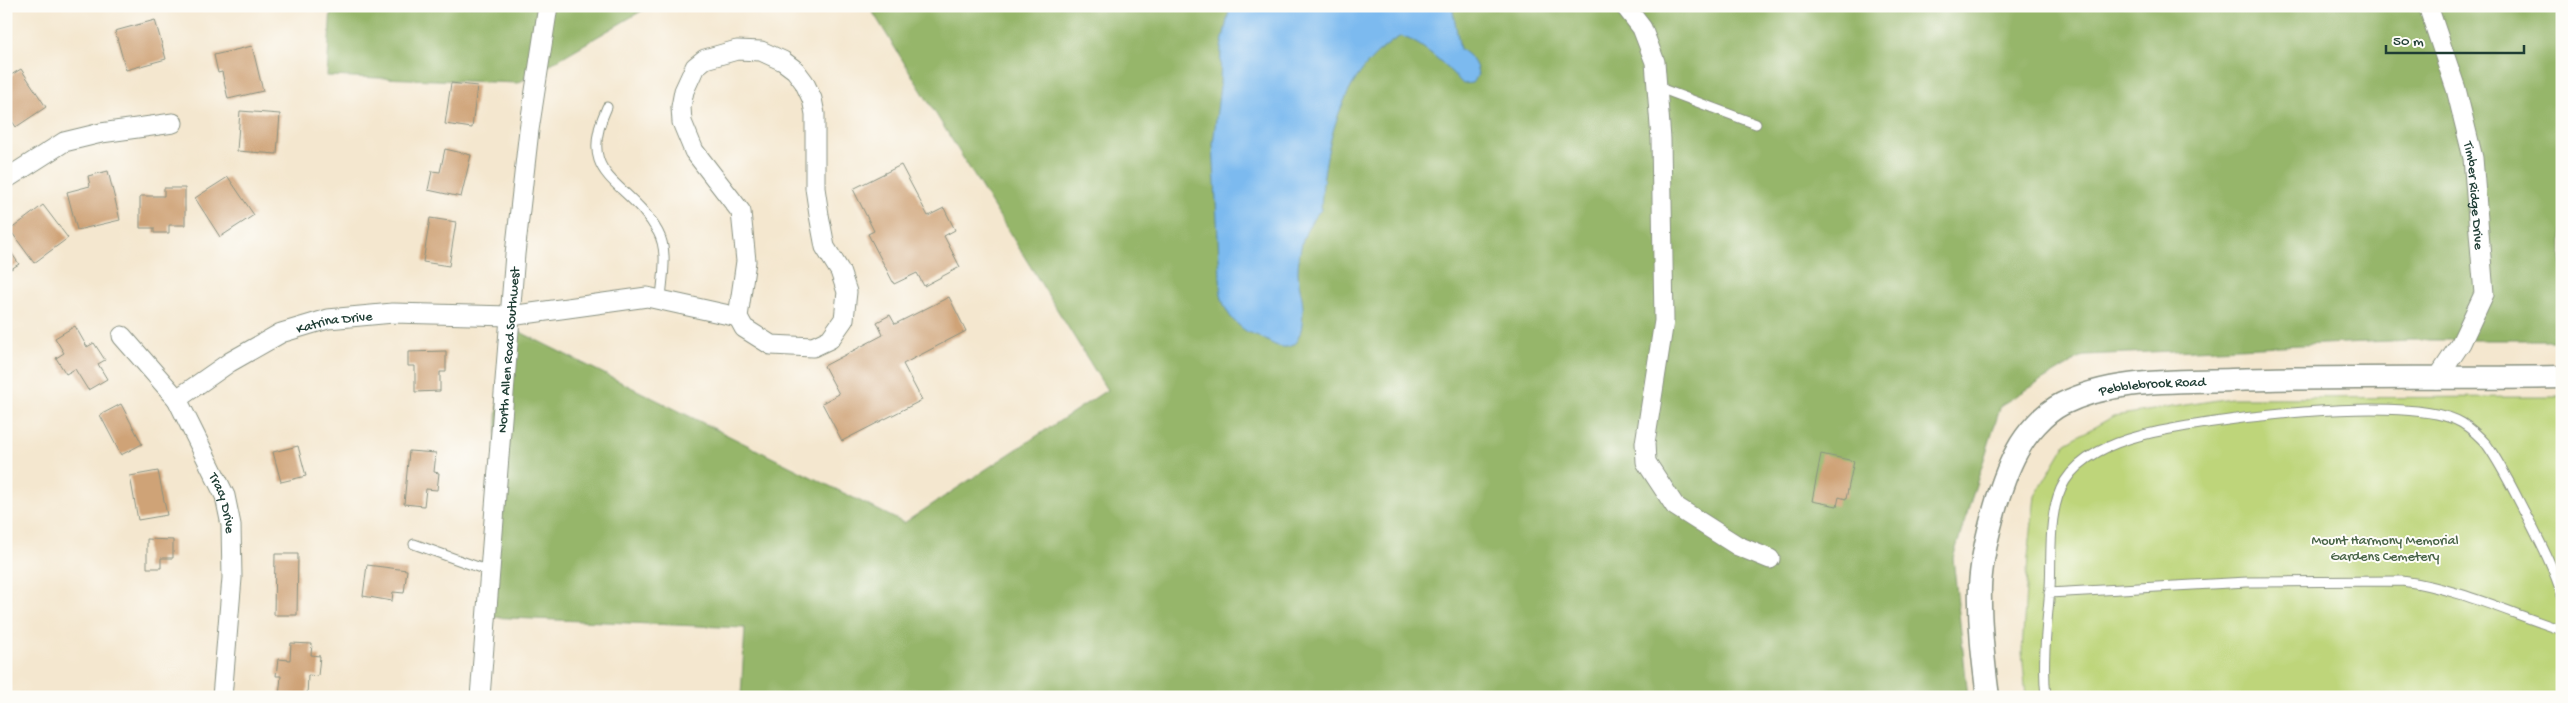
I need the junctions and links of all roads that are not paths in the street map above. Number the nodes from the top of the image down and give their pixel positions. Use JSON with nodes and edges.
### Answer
{"nodes":[{"id":1,"x":548,"y":6,"type":"edge"},
{"id":2,"x":1625,"y":6,"type":"edge"},
{"id":3,"x":2428,"y":6,"type":"edge"},
{"id":4,"x":1657,"y":86,"type":"junction"},
{"id":5,"x":607,"y":107,"type":"dead end"},
{"id":6,"x":173,"y":123,"type":"dead end"},
{"id":7,"x":1756,"y":124,"type":"dead end"},
{"id":8,"x":6,"y":178,"type":"edge"},
{"id":9,"x":661,"y":300,"type":"junction"},
{"id":10,"x":510,"y":316,"type":"junction"},
{"id":11,"x":738,"y":318,"type":"junction"},
{"id":12,"x":122,"y":336,"type":"dead end"},
{"id":13,"x":2562,"y":377,"type":"edge"},
{"id":14,"x":2437,"y":379,"type":"junction"},
{"id":15,"x":177,"y":399,"type":"junction"},
{"id":16,"x":414,"y":544,"type":"dead end"},
{"id":17,"x":1770,"y":559,"type":"dead end"},
{"id":18,"x":489,"y":571,"type":"junction"},
{"id":19,"x":2049,"y":593,"type":"junction"},
{"id":20,"x":2562,"y":595,"type":"edge"},
{"id":21,"x":2562,"y":630,"type":"edge"},
{"id":22,"x":222,"y":697,"type":"edge"},
{"id":23,"x":480,"y":697,"type":"edge"},
{"id":24,"x":1988,"y":697,"type":"edge"},
{"id":25,"x":2046,"y":697,"type":"edge"}],
"edges":[{"from":1,"to":10,"type":"street","name":"North Allen Road Southwest"},
{"from":2,"to":4,"type":"street"},
{"from":3,"to":14,"type":"street","name":"Timber Ridge Drive"},
{"from":4,"to":7,"type":"lane"},
{"from":4,"to":17,"type":"street"},
{"from":5,"to":9,"type":"lane"},
{"from":6,"to":8,"type":"street"},
{"from":9,"to":10,"type":"street","name":"Katrina Drive"},
{"from":9,"to":11,"type":"street","name":"Katrina Drive"},
{"from":10,"to":15,"type":"street","name":"Katrina Drive"},
{"from":10,"to":18,"type":"street","name":"North Allen Road Southwest"},
{"from":11,"to":11,"type":"street"},
{"from":12,"to":15,"type":"street","name":"Tracy Drive"},
{"from":13,"to":14,"type":"street","name":"Pebblebrook Road"},
{"from":14,"to":24,"type":"street","name":"Pebblebrook Road"},
{"from":15,"to":22,"type":"street","name":"Tracy Drive"},
{"from":16,"to":18,"type":"lane"},
{"from":18,"to":23,"type":"street","name":"North Allen Road Southwest"},
{"from":19,"to":20,"type":"lane"},
{"from":19,"to":21,"type":"lane"},
{"from":19,"to":25,"type":"lane"}]}
